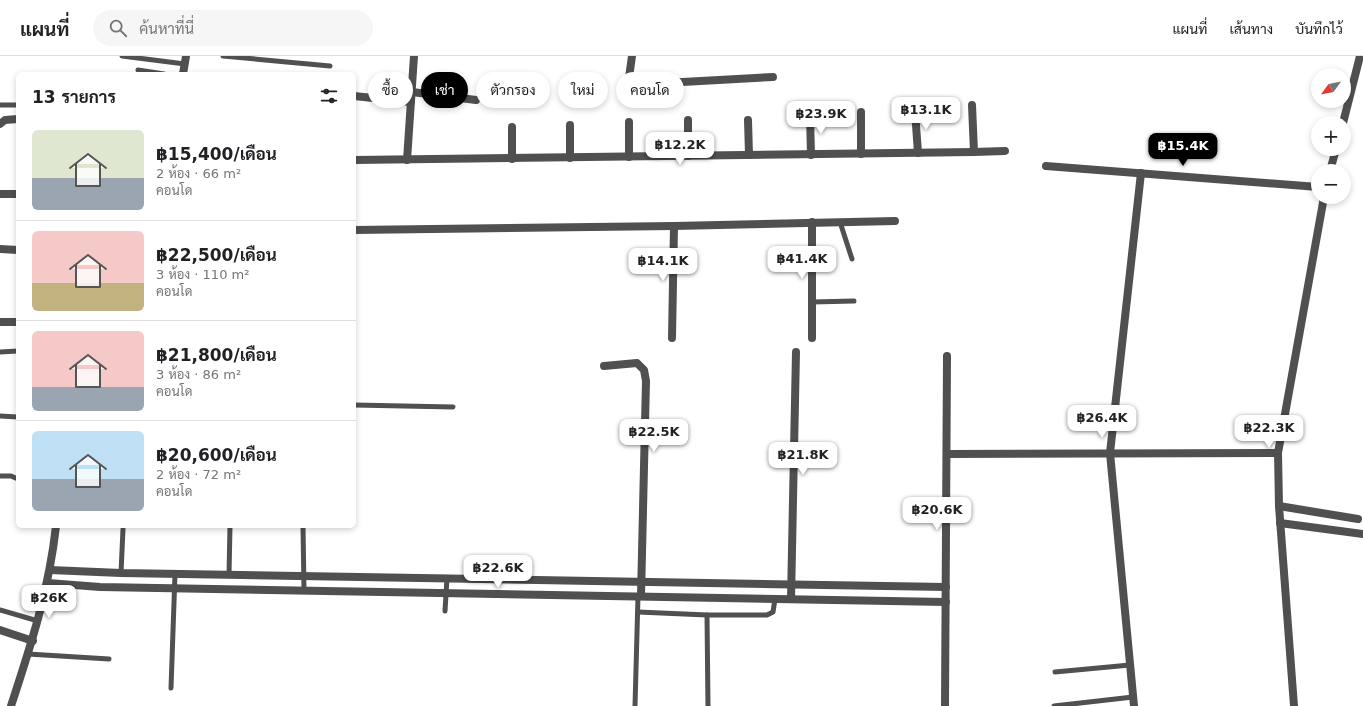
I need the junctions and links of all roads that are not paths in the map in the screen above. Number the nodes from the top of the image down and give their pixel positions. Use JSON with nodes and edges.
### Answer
{"nodes":[{"id":1,"x":122,"y":56,"type":"edge"},
{"id":2,"x":223,"y":56,"type":"edge"},
{"id":3,"x":414,"y":56,"type":"edge"},
{"id":4,"x":632,"y":56,"type":"edge"},
{"id":5,"x":1360,"y":56,"type":"edge"},
{"id":6,"x":186,"y":60,"type":"edge"},
{"id":7,"x":330,"y":66,"type":"dead end"},
{"id":8,"x":138,"y":70,"type":"dead end"},
{"id":9,"x":151,"y":72,"type":"edge"},
{"id":10,"x":183,"y":72,"type":"edge"},
{"id":11,"x":413,"y":74,"type":"edge"},
{"id":12,"x":773,"y":77,"type":"dead end"},
{"id":13,"x":413,"y":92,"type":"edge"},
{"id":14,"x":356,"y":96,"type":"edge"},
{"id":15,"x":368,"y":97,"type":"edge"},
{"id":16,"x":476,"y":100,"type":"dead end"},
{"id":17,"x":16,"y":104,"type":"edge"},
{"id":18,"x":0,"y":105,"type":"edge"},
{"id":19,"x":972,"y":105,"type":"dead end"},
{"id":20,"x":411,"y":108,"type":"edge"},
{"id":21,"x":915,"y":111,"type":"dead end"},
{"id":22,"x":861,"y":112,"type":"dead end"},
{"id":23,"x":810,"y":115,"type":"dead end"},
{"id":24,"x":1344,"y":116,"type":"edge"},
{"id":25,"x":16,"y":119,"type":"edge"},
{"id":26,"x":688,"y":120,"type":"dead end"},
{"id":27,"x":748,"y":120,"type":"dead end"},
{"id":28,"x":629,"y":122,"type":"dead end"},
{"id":29,"x":0,"y":124,"type":"edge"},
{"id":30,"x":570,"y":125,"type":"dead end"},
{"id":31,"x":512,"y":127,"type":"dead end"},
{"id":32,"x":1005,"y":151,"type":"dead end"},
{"id":33,"x":974,"y":152,"type":"junction"},
{"id":34,"x":918,"y":153,"type":"junction"},
{"id":35,"x":861,"y":154,"type":"junction"},
{"id":36,"x":749,"y":155,"type":"junction"},
{"id":37,"x":811,"y":155,"type":"junction"},
{"id":38,"x":688,"y":156,"type":"junction"},
{"id":39,"x":629,"y":157,"type":"junction"},
{"id":40,"x":570,"y":158,"type":"junction"},
{"id":41,"x":512,"y":159,"type":"junction"},
{"id":42,"x":356,"y":160,"type":"edge"},
{"id":43,"x":407,"y":160,"type":"junction"},
{"id":44,"x":1046,"y":166,"type":"dead end"},
{"id":45,"x":1141,"y":173,"type":"junction"},
{"id":46,"x":1311,"y":186,"type":"edge"},
{"id":47,"x":0,"y":194,"type":"edge"},
{"id":48,"x":16,"y":194,"type":"edge"},
{"id":49,"x":1323,"y":204,"type":"edge"},
{"id":50,"x":895,"y":221,"type":"dead end"},
{"id":51,"x":812,"y":222,"type":"junction"},
{"id":52,"x":840,"y":222,"type":"junction"},
{"id":53,"x":674,"y":226,"type":"junction"},
{"id":54,"x":356,"y":230,"type":"edge"},
{"id":55,"x":0,"y":250,"type":"edge"},
{"id":56,"x":16,"y":250,"type":"edge"},
{"id":57,"x":852,"y":259,"type":"dead end"},
{"id":58,"x":854,"y":301,"type":"dead end"},
{"id":59,"x":812,"y":302,"type":"junction"},
{"id":60,"x":0,"y":322,"type":"edge"},
{"id":61,"x":16,"y":322,"type":"edge"},
{"id":62,"x":672,"y":338,"type":"dead end"},
{"id":63,"x":812,"y":338,"type":"dead end"},
{"id":64,"x":16,"y":350,"type":"edge"},
{"id":65,"x":0,"y":352,"type":"edge"},
{"id":66,"x":796,"y":352,"type":"dead end"},
{"id":67,"x":947,"y":356,"type":"dead end"},
{"id":68,"x":604,"y":366,"type":"dead end"},
{"id":69,"x":356,"y":405,"type":"edge"},
{"id":70,"x":453,"y":407,"type":"dead end"},
{"id":71,"x":0,"y":416,"type":"edge"},
{"id":72,"x":16,"y":417,"type":"edge"},
{"id":73,"x":1278,"y":453,"type":"junction"},
{"id":74,"x":947,"y":454,"type":"junction"},
{"id":75,"x":1110,"y":454,"type":"junction"},
{"id":76,"x":0,"y":476,"type":"edge"},
{"id":77,"x":16,"y":478,"type":"edge"},
{"id":78,"x":1279,"y":506,"type":"junction"},
{"id":79,"x":1358,"y":519,"type":"dead end"},
{"id":80,"x":1280,"y":523,"type":"junction"},
{"id":81,"x":56,"y":528,"type":"edge"},
{"id":82,"x":230,"y":528,"type":"edge"},
{"id":83,"x":303,"y":528,"type":"edge"},
{"id":84,"x":123,"y":529,"type":"dead end"},
{"id":85,"x":1363,"y":534,"type":"edge"},
{"id":86,"x":50,"y":570,"type":"junction"},
{"id":87,"x":93,"y":573,"type":"junction"},
{"id":88,"x":121,"y":573,"type":"junction"},
{"id":89,"x":175,"y":574,"type":"junction"},
{"id":90,"x":229,"y":575,"type":"junction"},
{"id":91,"x":303,"y":576,"type":"junction"},
{"id":92,"x":406,"y":578,"type":"junction"},
{"id":93,"x":447,"y":578,"type":"junction"},
{"id":94,"x":520,"y":579,"type":"junction"},
{"id":95,"x":642,"y":581,"type":"junction"},
{"id":96,"x":48,"y":583,"type":"junction"},
{"id":97,"x":791,"y":584,"type":"junction"},
{"id":98,"x":93,"y":586,"type":"junction"},
{"id":99,"x":946,"y":587,"type":"junction"},
{"id":100,"x":175,"y":588,"type":"junction"},
{"id":101,"x":304,"y":590,"type":"junction"},
{"id":102,"x":405,"y":592,"type":"junction"},
{"id":103,"x":446,"y":592,"type":"junction"},
{"id":104,"x":520,"y":594,"type":"junction"},
{"id":105,"x":640,"y":596,"type":"junction"},
{"id":106,"x":775,"y":599,"type":"junction"},
{"id":107,"x":791,"y":599,"type":"junction"},
{"id":108,"x":946,"y":602,"type":"junction"},
{"id":109,"x":0,"y":610,"type":"edge"},
{"id":110,"x":445,"y":611,"type":"dead end"},
{"id":111,"x":638,"y":612,"type":"junction"},
{"id":112,"x":707,"y":615,"type":"junction"},
{"id":113,"x":38,"y":621,"type":"junction"},
{"id":114,"x":0,"y":630,"type":"edge"},
{"id":115,"x":33,"y":640,"type":"junction"},
{"id":116,"x":28,"y":654,"type":"junction"},
{"id":117,"x":109,"y":659,"type":"dead end"},
{"id":118,"x":1130,"y":665,"type":"junction"},
{"id":119,"x":1055,"y":672,"type":"dead end"},
{"id":120,"x":171,"y":688,"type":"dead end"},
{"id":121,"x":1133,"y":697,"type":"junction"},
{"id":122,"x":11,"y":706,"type":"edge"},
{"id":123,"x":635,"y":706,"type":"edge"},
{"id":124,"x":708,"y":706,"type":"edge"},
{"id":125,"x":946,"y":706,"type":"edge"},
{"id":126,"x":1054,"y":706,"type":"edge"},
{"id":127,"x":1134,"y":706,"type":"edge"},
{"id":128,"x":1294,"y":706,"type":"edge"}],
"edges":[{"from":1,"to":6,"type":"lane"},
{"from":2,"to":7,"type":"lane"},
{"from":3,"to":11,"type":"street"},
{"from":4,"to":12,"type":"street"},
{"from":5,"to":24,"type":"street"},
{"from":6,"to":10,"type":"street"},
{"from":8,"to":9,"type":"lane"},
{"from":13,"to":16,"type":"street"},
{"from":14,"to":15,"type":"street"},
{"from":17,"to":18,"type":"lane"},
{"from":19,"to":33,"type":"street"},
{"from":20,"to":43,"type":"street"},
{"from":21,"to":34,"type":"street"},
{"from":22,"to":35,"type":"street"},
{"from":23,"to":37,"type":"street"},
{"from":25,"to":29,"type":"street"},
{"from":26,"to":38,"type":"street"},
{"from":27,"to":36,"type":"street"},
{"from":28,"to":39,"type":"street"},
{"from":30,"to":40,"type":"street"},
{"from":31,"to":41,"type":"street"},
{"from":32,"to":33,"type":"street"},
{"from":33,"to":34,"type":"street"},
{"from":34,"to":35,"type":"street"},
{"from":35,"to":37,"type":"street"},
{"from":36,"to":37,"type":"street"},
{"from":36,"to":38,"type":"street"},
{"from":38,"to":39,"type":"street"},
{"from":39,"to":40,"type":"street"},
{"from":40,"to":41,"type":"street"},
{"from":41,"to":43,"type":"street"},
{"from":42,"to":43,"type":"street"},
{"from":44,"to":45,"type":"street"},
{"from":45,"to":46,"type":"street"},
{"from":45,"to":75,"type":"street"},
{"from":47,"to":48,"type":"street"},
{"from":49,"to":73,"type":"street"},
{"from":50,"to":52,"type":"street"},
{"from":51,"to":52,"type":"street"},
{"from":51,"to":53,"type":"street"},
{"from":51,"to":59,"type":"street"},
{"from":52,"to":57,"type":"lane"},
{"from":53,"to":54,"type":"street"},
{"from":53,"to":62,"type":"street"},
{"from":55,"to":56,"type":"street"},
{"from":58,"to":59,"type":"lane"},
{"from":59,"to":63,"type":"street"},
{"from":60,"to":61,"type":"street"},
{"from":64,"to":65,"type":"lane"},
{"from":66,"to":97,"type":"street"},
{"from":67,"to":74,"type":"street"},
{"from":68,"to":95,"type":"street"},
{"from":69,"to":70,"type":"lane"},
{"from":71,"to":72,"type":"lane"},
{"from":73,"to":75,"type":"street"},
{"from":73,"to":78,"type":"street"},
{"from":74,"to":75,"type":"street"},
{"from":74,"to":99,"type":"street"},
{"from":75,"to":118,"type":"street"},
{"from":76,"to":77,"type":"lane"},
{"from":78,"to":79,"type":"street"},
{"from":78,"to":80,"type":"street"},
{"from":80,"to":85,"type":"street"},
{"from":80,"to":128,"type":"street"},
{"from":81,"to":86,"type":"street"},
{"from":82,"to":90,"type":"lane"},
{"from":83,"to":91,"type":"lane"},
{"from":84,"to":88,"type":"lane"},
{"from":86,"to":87,"type":"street"},
{"from":86,"to":96,"type":"street"},
{"from":87,"to":88,"type":"street"},
{"from":87,"to":98,"type":"street"},
{"from":88,"to":89,"type":"street"},
{"from":89,"to":90,"type":"street"},
{"from":89,"to":100,"type":"lane"},
{"from":90,"to":91,"type":"street"},
{"from":91,"to":92,"type":"street"},
{"from":91,"to":101,"type":"lane"},
{"from":92,"to":93,"type":"street"},
{"from":92,"to":102,"type":"street"},
{"from":93,"to":94,"type":"street"},
{"from":93,"to":103,"type":"lane"},
{"from":94,"to":95,"type":"street"},
{"from":94,"to":104,"type":"street"},
{"from":95,"to":97,"type":"street"},
{"from":95,"to":105,"type":"street"},
{"from":96,"to":98,"type":"street"},
{"from":96,"to":113,"type":"street"},
{"from":97,"to":99,"type":"street"},
{"from":97,"to":107,"type":"street"},
{"from":98,"to":100,"type":"street"},
{"from":99,"to":108,"type":"street"},
{"from":100,"to":101,"type":"street"},
{"from":100,"to":120,"type":"lane"},
{"from":101,"to":102,"type":"street"},
{"from":102,"to":103,"type":"street"},
{"from":103,"to":104,"type":"street"},
{"from":103,"to":110,"type":"lane"},
{"from":104,"to":105,"type":"street"},
{"from":105,"to":106,"type":"street"},
{"from":105,"to":111,"type":"lane"},
{"from":106,"to":107,"type":"street"},
{"from":106,"to":112,"type":"lane"},
{"from":107,"to":108,"type":"street"},
{"from":108,"to":125,"type":"street"},
{"from":109,"to":113,"type":"lane"},
{"from":111,"to":112,"type":"lane"},
{"from":111,"to":123,"type":"lane"},
{"from":112,"to":124,"type":"lane"},
{"from":113,"to":115,"type":"street"},
{"from":114,"to":115,"type":"street"},
{"from":115,"to":116,"type":"street"},
{"from":116,"to":117,"type":"lane"},
{"from":116,"to":122,"type":"street"},
{"from":118,"to":119,"type":"lane"},
{"from":118,"to":121,"type":"street"},
{"from":121,"to":126,"type":"lane"},
{"from":121,"to":127,"type":"street"}]}
